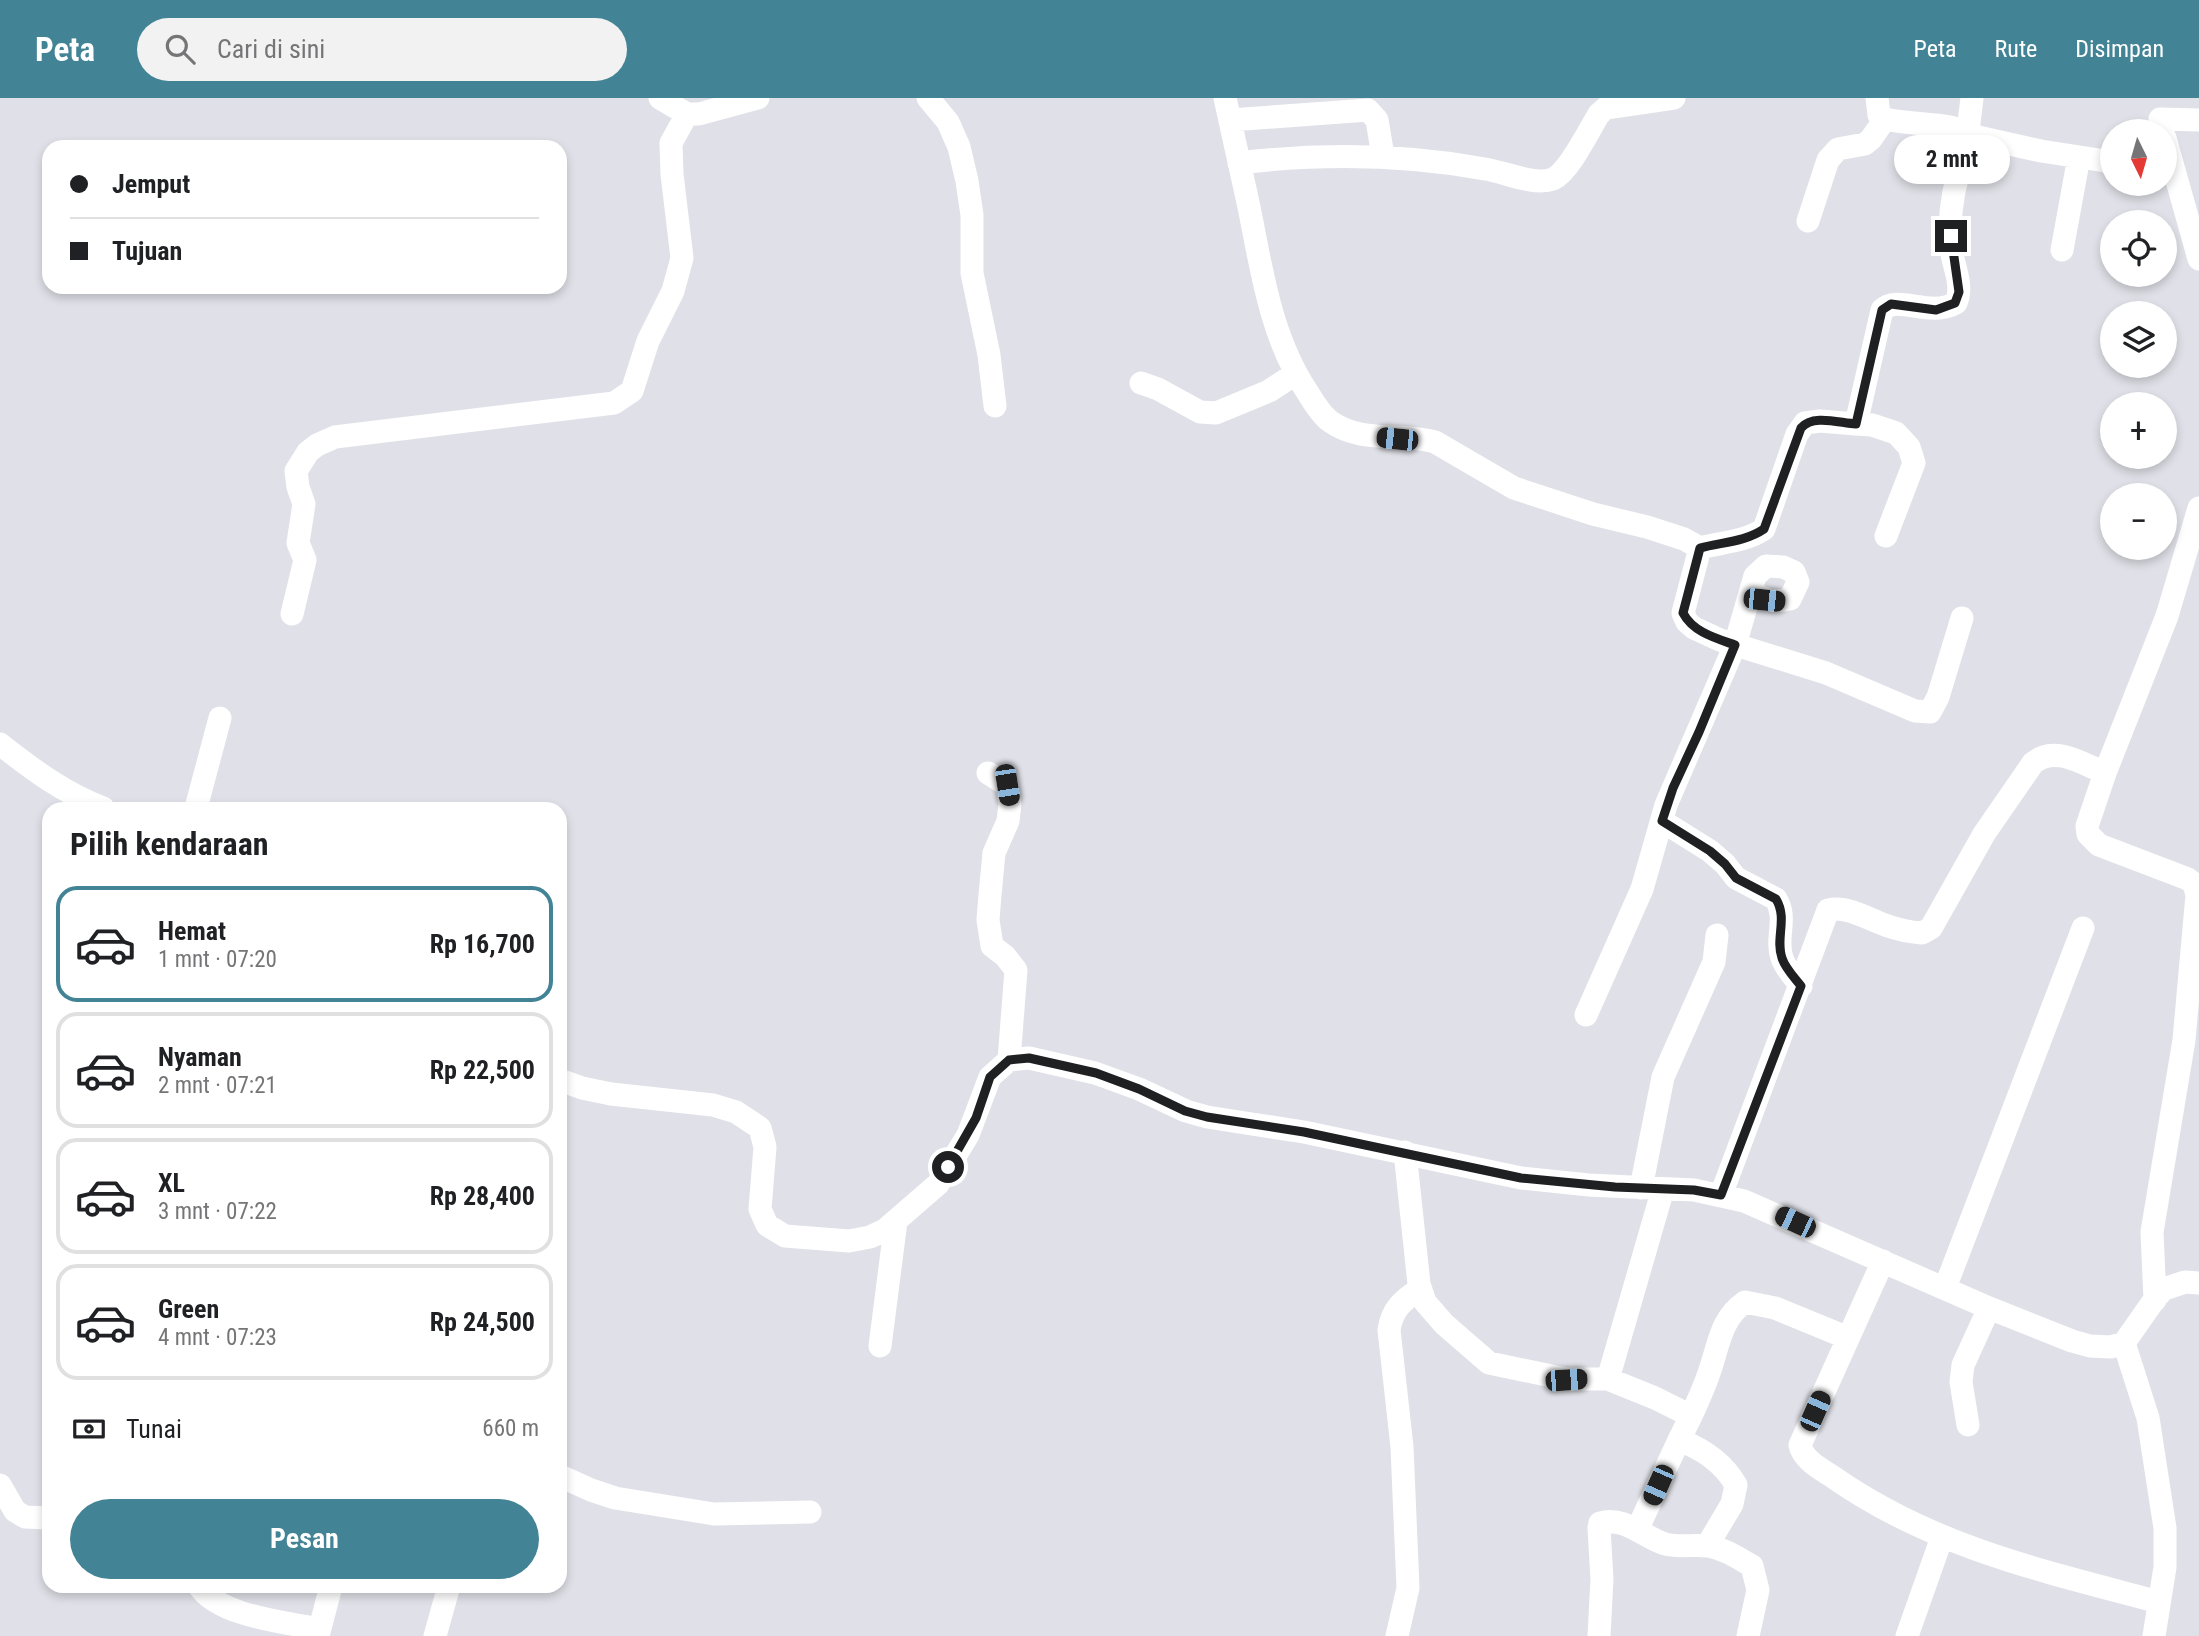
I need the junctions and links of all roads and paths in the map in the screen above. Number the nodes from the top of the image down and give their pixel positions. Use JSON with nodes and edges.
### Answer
{"nodes":[{"id":1,"x":660,"y":98,"type":"edge"},
{"id":2,"x":758,"y":98,"type":"edge"},
{"id":3,"x":928,"y":98,"type":"edge"},
{"id":4,"x":1674,"y":98,"type":"edge"},
{"id":5,"x":1972,"y":98,"type":"edge"},
{"id":6,"x":1881,"y":108,"type":"edge"},
{"id":7,"x":1227,"y":109,"type":"edge"},
{"id":8,"x":687,"y":114,"type":"junction"},
{"id":9,"x":2199,"y":120,"type":"edge"},
{"id":10,"x":2177,"y":121,"type":"edge"},
{"id":11,"x":1973,"y":134,"type":"junction"},
{"id":12,"x":1384,"y":156,"type":"junction"},
{"id":13,"x":2079,"y":157,"type":"junction"},
{"id":14,"x":2100,"y":160,"type":"edge"},
{"id":15,"x":1240,"y":163,"type":"junction"},
{"id":16,"x":2177,"y":192,"type":"edge"},
{"id":17,"x":1808,"y":221,"type":"dead end"},
{"id":18,"x":2062,"y":250,"type":"dead end"},
{"id":19,"x":2199,"y":260,"type":"edge"},
{"id":20,"x":1295,"y":374,"type":"junction"},
{"id":21,"x":1141,"y":383,"type":"dead end"},
{"id":22,"x":995,"y":406,"type":"dead end"},
{"id":23,"x":1856,"y":424,"type":"junction"},
{"id":24,"x":2199,"y":508,"type":"edge"},
{"id":25,"x":1886,"y":536,"type":"dead end"},
{"id":26,"x":1700,"y":548,"type":"junction"},
{"id":27,"x":1752,"y":592,"type":"dead end"},
{"id":28,"x":292,"y":614,"type":"dead end"},
{"id":29,"x":1962,"y":618,"type":"dead end"},
{"id":30,"x":1735,"y":645,"type":"junction"},
{"id":31,"x":220,"y":718,"type":"dead end"},
{"id":32,"x":0,"y":744,"type":"edge"},
{"id":33,"x":988,"y":773,"type":"dead end"},
{"id":34,"x":2105,"y":773,"type":"junction"},
{"id":35,"x":88,"y":802,"type":"edge"},
{"id":36,"x":198,"y":802,"type":"edge"},
{"id":37,"x":1662,"y":821,"type":"junction"},
{"id":38,"x":2083,"y":928,"type":"dead end"},
{"id":39,"x":1717,"y":935,"type":"dead end"},
{"id":40,"x":1801,"y":986,"type":"junction"},
{"id":41,"x":1586,"y":1016,"type":"dead end"},
{"id":42,"x":1009,"y":1060,"type":"junction"},
{"id":43,"x":567,"y":1083,"type":"edge"},
{"id":44,"x":1405,"y":1153,"type":"junction"},
{"id":45,"x":1652,"y":1189,"type":"junction"},
{"id":46,"x":1721,"y":1195,"type":"junction"},
{"id":47,"x":896,"y":1221,"type":"junction"},
{"id":48,"x":1883,"y":1261,"type":"junction"},
{"id":49,"x":2199,"y":1283,"type":"edge"},
{"id":50,"x":1945,"y":1288,"type":"junction"},
{"id":51,"x":1420,"y":1289,"type":"junction"},
{"id":52,"x":2155,"y":1300,"type":"junction"},
{"id":53,"x":1989,"y":1308,"type":"junction"},
{"id":54,"x":1848,"y":1338,"type":"junction"},
{"id":55,"x":2124,"y":1343,"type":"junction"},
{"id":56,"x":880,"y":1346,"type":"dead end"},
{"id":57,"x":1608,"y":1379,"type":"junction"},
{"id":58,"x":1691,"y":1416,"type":"junction"},
{"id":59,"x":1968,"y":1425,"type":"dead end"},
{"id":60,"x":1679,"y":1440,"type":"junction"},
{"id":61,"x":567,"y":1479,"type":"edge"},
{"id":62,"x":0,"y":1485,"type":"edge"},
{"id":63,"x":810,"y":1512,"type":"dead end"},
{"id":64,"x":42,"y":1518,"type":"edge"},
{"id":65,"x":1637,"y":1531,"type":"junction"},
{"id":66,"x":1942,"y":1537,"type":"junction"},
{"id":67,"x":1707,"y":1546,"type":"junction"},
{"id":68,"x":203,"y":1593,"type":"edge"},
{"id":69,"x":329,"y":1593,"type":"edge"},
{"id":70,"x":447,"y":1593,"type":"edge"},
{"id":71,"x":2159,"y":1602,"type":"junction"},
{"id":72,"x":319,"y":1633,"type":"edge"},
{"id":73,"x":435,"y":1636,"type":"edge"},
{"id":74,"x":1397,"y":1636,"type":"edge"},
{"id":75,"x":1599,"y":1636,"type":"edge"},
{"id":76,"x":1748,"y":1636,"type":"edge"},
{"id":77,"x":1907,"y":1636,"type":"edge"},
{"id":78,"x":2154,"y":1636,"type":"edge"}],
"edges":[{"from":1,"to":8,"type":"street"},
{"from":2,"to":8,"type":"street"},
{"from":3,"to":22,"type":"street"},
{"from":4,"to":12,"type":"street"},
{"from":5,"to":11,"type":"street"},
{"from":6,"to":11,"type":"street"},
{"from":6,"to":17,"type":"street"},
{"from":7,"to":12,"type":"street"},
{"from":7,"to":15,"type":"street"},
{"from":8,"to":28,"type":"street"},
{"from":9,"to":10,"type":"street"},
{"from":11,"to":13,"type":"street"},
{"from":11,"to":23,"type":"street"},
{"from":12,"to":15,"type":"street"},
{"from":13,"to":14,"type":"street"},
{"from":13,"to":18,"type":"street"},
{"from":15,"to":20,"type":"street"},
{"from":16,"to":19,"type":"street"},
{"from":20,"to":21,"type":"street"},
{"from":20,"to":26,"type":"street"},
{"from":23,"to":25,"type":"street"},
{"from":23,"to":26,"type":"street"},
{"from":24,"to":34,"type":"street"},
{"from":26,"to":30,"type":"street"},
{"from":27,"to":30,"type":"street"},
{"from":29,"to":30,"type":"street"},
{"from":30,"to":37,"type":"street"},
{"from":31,"to":36,"type":"street"},
{"from":32,"to":35,"type":"street"},
{"from":33,"to":42,"type":"street"},
{"from":34,"to":40,"type":"street"},
{"from":34,"to":52,"type":"street"},
{"from":37,"to":40,"type":"street"},
{"from":37,"to":41,"type":"street"},
{"from":38,"to":50,"type":"street"},
{"from":39,"to":45,"type":"street"},
{"from":40,"to":46,"type":"street"},
{"from":42,"to":44,"type":"street"},
{"from":42,"to":47,"type":"street"},
{"from":43,"to":47,"type":"street"},
{"from":44,"to":45,"type":"street"},
{"from":44,"to":51,"type":"street"},
{"from":45,"to":46,"type":"street"},
{"from":45,"to":57,"type":"street"},
{"from":46,"to":48,"type":"street"},
{"from":47,"to":56,"type":"street"},
{"from":48,"to":50,"type":"street"},
{"from":48,"to":54,"type":"street"},
{"from":49,"to":52,"type":"street"},
{"from":50,"to":53,"type":"street"},
{"from":51,"to":57,"type":"street"},
{"from":51,"to":74,"type":"street"},
{"from":52,"to":55,"type":"street"},
{"from":53,"to":55,"type":"street"},
{"from":53,"to":59,"type":"street"},
{"from":54,"to":58,"type":"street"},
{"from":54,"to":66,"type":"street"},
{"from":55,"to":71,"type":"street"},
{"from":57,"to":58,"type":"street"},
{"from":58,"to":60,"type":"street"},
{"from":60,"to":65,"type":"street"},
{"from":60,"to":67,"type":"street"},
{"from":61,"to":63,"type":"street"},
{"from":62,"to":64,"type":"street"},
{"from":65,"to":67,"type":"street"},
{"from":65,"to":75,"type":"street"},
{"from":66,"to":71,"type":"street"},
{"from":66,"to":77,"type":"street"},
{"from":67,"to":76,"type":"street"},
{"from":68,"to":72,"type":"street"},
{"from":69,"to":72,"type":"street"},
{"from":70,"to":73,"type":"street"},
{"from":71,"to":78,"type":"street"}]}
